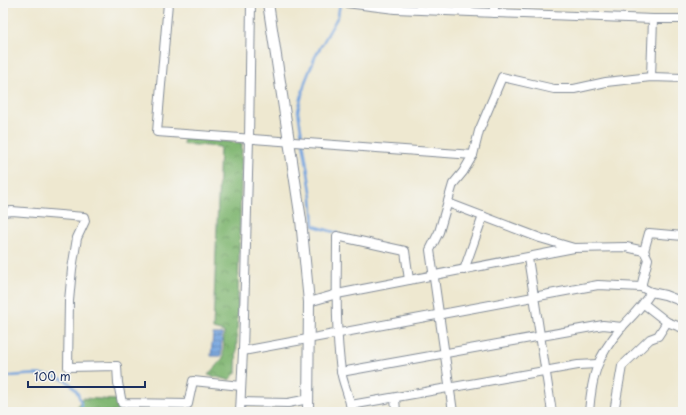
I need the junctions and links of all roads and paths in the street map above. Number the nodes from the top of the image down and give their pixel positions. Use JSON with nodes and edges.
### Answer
{"nodes":[{"id":1,"x":168,"y":3,"type":"edge"},
{"id":2,"x":251,"y":3,"type":"edge"},
{"id":3,"x":268,"y":3,"type":"edge"},
{"id":4,"x":346,"y":3,"type":"edge"},
{"id":5,"x":494,"y":3,"type":"edge"},
{"id":6,"x":494,"y":13,"type":"junction"},
{"id":7,"x":653,"y":19,"type":"junction"},
{"id":8,"x":683,"y":19,"type":"edge"},
{"id":9,"x":651,"y":76,"type":"junction"},
{"id":10,"x":683,"y":78,"type":"edge"},
{"id":11,"x":250,"y":139,"type":"junction"},
{"id":12,"x":289,"y":142,"type":"junction"},
{"id":13,"x":473,"y":156,"type":"junction"},
{"id":14,"x":448,"y":203,"type":"junction"},
{"id":15,"x":3,"y":212,"type":"edge"},
{"id":16,"x":483,"y":216,"type":"junction"},
{"id":17,"x":683,"y":236,"type":"edge"},
{"id":18,"x":574,"y":248,"type":"junction"},
{"id":19,"x":644,"y":251,"type":"junction"},
{"id":20,"x":528,"y":258,"type":"junction"},
{"id":21,"x":464,"y":270,"type":"junction"},
{"id":22,"x":432,"y":276,"type":"junction"},
{"id":23,"x":409,"y":280,"type":"junction"},
{"id":24,"x":641,"y":287,"type":"junction"},
{"id":25,"x":651,"y":292,"type":"junction"},
{"id":26,"x":338,"y":294,"type":"junction"},
{"id":27,"x":534,"y":298,"type":"junction"},
{"id":28,"x":309,"y":302,"type":"junction"},
{"id":29,"x":683,"y":302,"type":"edge"},
{"id":30,"x":644,"y":304,"type":"junction"},
{"id":31,"x":439,"y":315,"type":"junction"},
{"id":32,"x":667,"y":322,"type":"junction"},
{"id":33,"x":622,"y":327,"type":"junction"},
{"id":34,"x":683,"y":328,"type":"edge"},
{"id":35,"x":338,"y":332,"type":"junction"},
{"id":36,"x":539,"y":337,"type":"junction"},
{"id":37,"x":309,"y":338,"type":"junction"},
{"id":38,"x":244,"y":351,"type":"junction"},
{"id":39,"x":445,"y":353,"type":"junction"},
{"id":40,"x":597,"y":364,"type":"junction"},
{"id":41,"x":545,"y":371,"type":"junction"},
{"id":42,"x":341,"y":372,"type":"junction"},
{"id":43,"x":241,"y":386,"type":"junction"},
{"id":44,"x":449,"y":388,"type":"junction"},
{"id":45,"x":309,"y":398,"type":"junction"},
{"id":46,"x":395,"y":398,"type":"junction"},
{"id":47,"x":241,"y":402,"type":"junction"},
{"id":48,"x":351,"y":409,"type":"edge"},
{"id":49,"x":240,"y":412,"type":"edge"},
{"id":50,"x":308,"y":412,"type":"edge"},
{"id":51,"x":396,"y":412,"type":"edge"},
{"id":52,"x":453,"y":412,"type":"edge"},
{"id":53,"x":552,"y":412,"type":"edge"},
{"id":54,"x":589,"y":412,"type":"edge"},
{"id":55,"x":614,"y":412,"type":"edge"}],
"edges":[{"from":1,"to":11,"type":"street"},
{"from":2,"to":11,"type":"street"},
{"from":3,"to":12,"type":"street"},
{"from":4,"to":6,"type":"street"},
{"from":5,"to":6,"type":"street"},
{"from":6,"to":7,"type":"street"},
{"from":7,"to":8,"type":"street"},
{"from":7,"to":9,"type":"street"},
{"from":9,"to":10,"type":"street"},
{"from":9,"to":13,"type":"street"},
{"from":11,"to":12,"type":"street"},
{"from":11,"to":38,"type":"street"},
{"from":12,"to":13,"type":"street"},
{"from":12,"to":28,"type":"street"},
{"from":13,"to":14,"type":"street"},
{"from":14,"to":16,"type":"street"},
{"from":14,"to":22,"type":"street"},
{"from":15,"to":43,"type":"street"},
{"from":16,"to":18,"type":"street"},
{"from":16,"to":21,"type":"street"},
{"from":17,"to":19,"type":"street"},
{"from":18,"to":19,"type":"street"},
{"from":18,"to":20,"type":"street"},
{"from":19,"to":24,"type":"street"},
{"from":20,"to":21,"type":"street"},
{"from":20,"to":27,"type":"street"},
{"from":21,"to":22,"type":"street"},
{"from":22,"to":23,"type":"street"},
{"from":22,"to":31,"type":"street"},
{"from":23,"to":26,"type":"street"},
{"from":23,"to":26,"type":"street"},
{"from":24,"to":25,"type":"street"},
{"from":24,"to":27,"type":"street"},
{"from":25,"to":29,"type":"street"},
{"from":25,"to":30,"type":"street"},
{"from":26,"to":28,"type":"street"},
{"from":26,"to":35,"type":"street"},
{"from":27,"to":31,"type":"street"},
{"from":27,"to":36,"type":"street"},
{"from":28,"to":37,"type":"street"},
{"from":30,"to":32,"type":"street"},
{"from":30,"to":33,"type":"street"},
{"from":31,"to":35,"type":"street"},
{"from":31,"to":39,"type":"street"},
{"from":32,"to":34,"type":"street"},
{"from":32,"to":55,"type":"street"},
{"from":33,"to":36,"type":"street"},
{"from":33,"to":40,"type":"street"},
{"from":35,"to":37,"type":"street"},
{"from":35,"to":42,"type":"street"},
{"from":36,"to":39,"type":"street"},
{"from":36,"to":41,"type":"street"},
{"from":37,"to":38,"type":"street"},
{"from":37,"to":45,"type":"street"},
{"from":38,"to":43,"type":"street"},
{"from":39,"to":42,"type":"street"},
{"from":39,"to":44,"type":"street"},
{"from":40,"to":41,"type":"street"},
{"from":40,"to":54,"type":"street"},
{"from":41,"to":44,"type":"street"},
{"from":41,"to":53,"type":"street"},
{"from":42,"to":48,"type":"street"},
{"from":43,"to":47,"type":"street"},
{"from":44,"to":46,"type":"street"},
{"from":44,"to":52,"type":"street"},
{"from":45,"to":47,"type":"street"},
{"from":45,"to":50,"type":"street"},
{"from":46,"to":48,"type":"street"},
{"from":46,"to":51,"type":"street"},
{"from":47,"to":49,"type":"street"}]}
